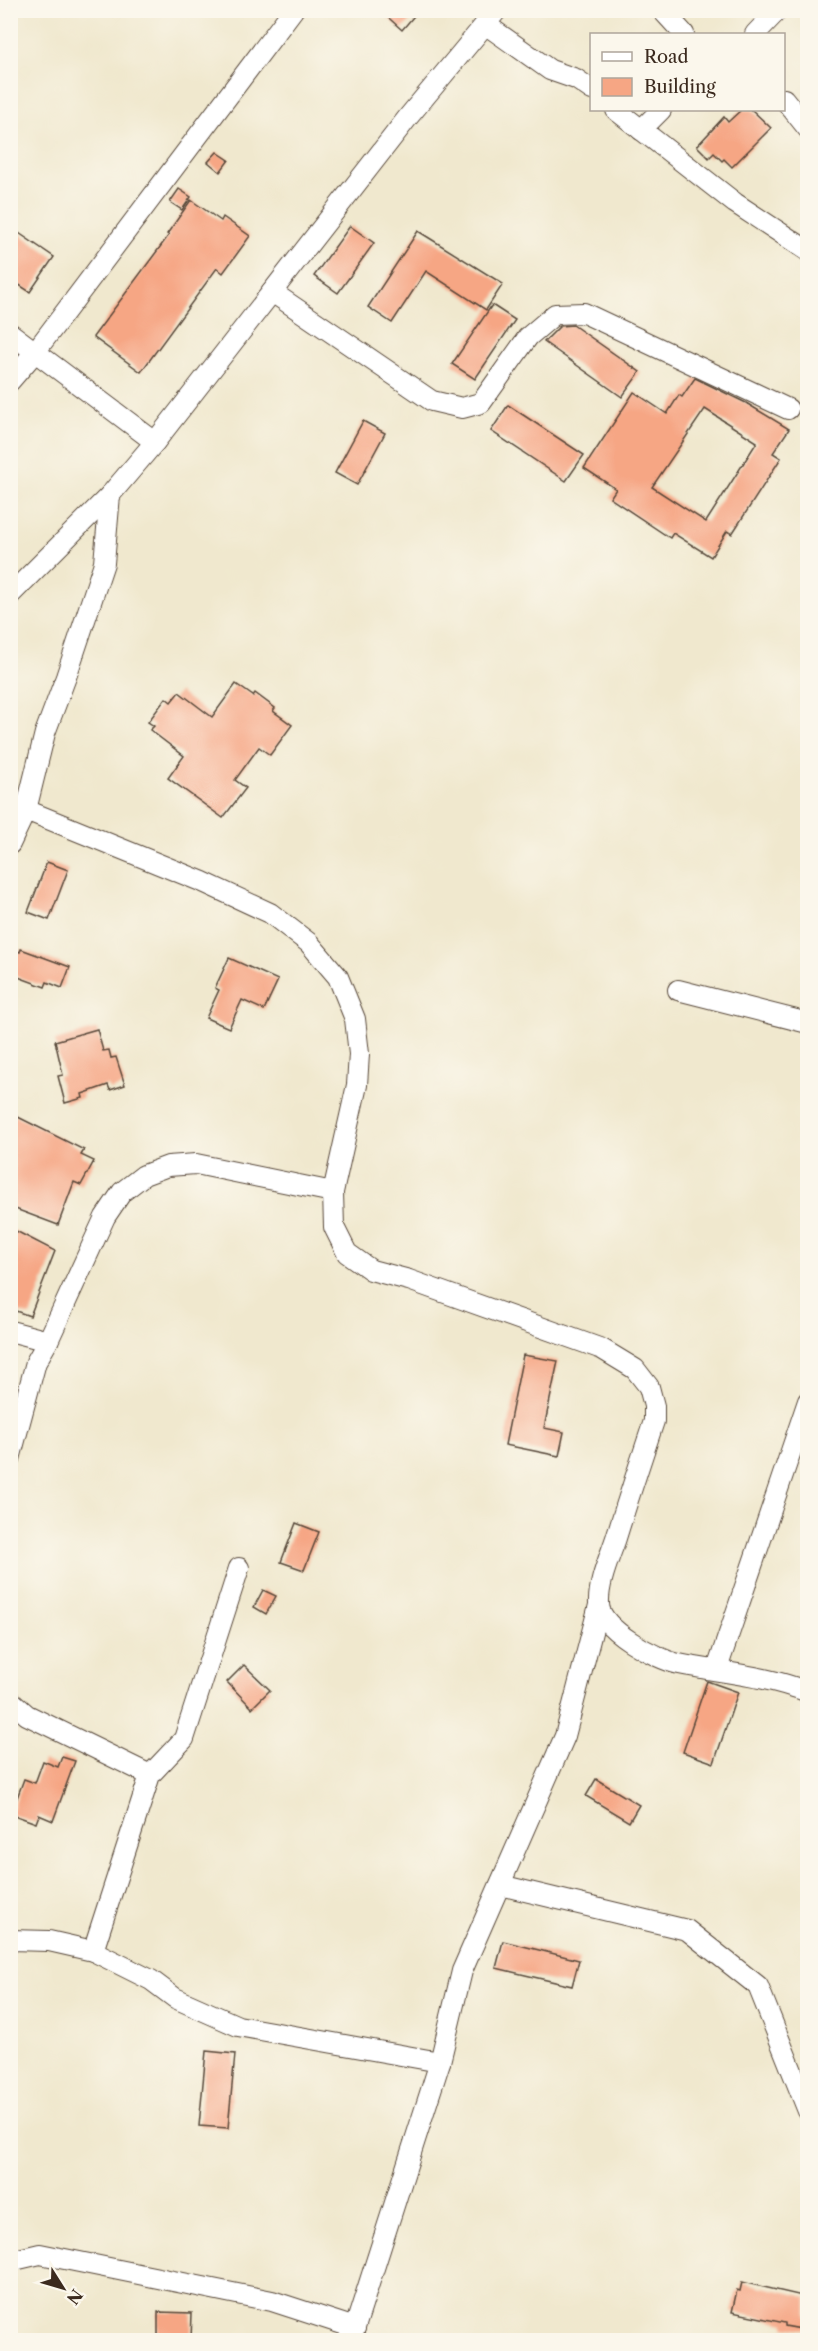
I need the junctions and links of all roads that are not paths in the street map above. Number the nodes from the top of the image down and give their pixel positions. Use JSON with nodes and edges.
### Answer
{"nodes":[{"id":1,"x":293,"y":10,"type":"edge"},
{"id":2,"x":662,"y":10,"type":"edge"},
{"id":3,"x":778,"y":10,"type":"edge"},
{"id":4,"x":491,"y":17,"type":"edge"},
{"id":5,"x":683,"y":33,"type":"edge"},
{"id":6,"x":756,"y":33,"type":"edge"},
{"id":7,"x":590,"y":89,"type":"edge"},
{"id":8,"x":785,"y":102,"type":"edge"},
{"id":9,"x":617,"y":111,"type":"edge"},
{"id":10,"x":661,"y":111,"type":"edge"},
{"id":11,"x":807,"y":129,"type":"edge"},
{"id":12,"x":641,"y":130,"type":"junction"},
{"id":13,"x":807,"y":251,"type":"edge"},
{"id":14,"x":272,"y":292,"type":"junction"},
{"id":15,"x":10,"y":333,"type":"edge"},
{"id":16,"x":35,"y":352,"type":"junction"},
{"id":17,"x":10,"y":381,"type":"edge"},
{"id":18,"x":788,"y":409,"type":"dead end"},
{"id":19,"x":155,"y":442,"type":"junction"},
{"id":20,"x":110,"y":495,"type":"junction"},
{"id":21,"x":10,"y":595,"type":"edge"},
{"id":22,"x":26,"y":810,"type":"junction"},
{"id":23,"x":10,"y":843,"type":"edge"},
{"id":24,"x":678,"y":990,"type":"dead end"},
{"id":25,"x":807,"y":1023,"type":"edge"},
{"id":26,"x":333,"y":1192,"type":"junction"},
{"id":27,"x":10,"y":1330,"type":"edge"},
{"id":28,"x":48,"y":1341,"type":"junction"},
{"id":29,"x":807,"y":1401,"type":"edge"},
{"id":30,"x":10,"y":1459,"type":"edge"},
{"id":31,"x":239,"y":1568,"type":"dead end"},
{"id":32,"x":599,"y":1605,"type":"junction"},
{"id":33,"x":717,"y":1669,"type":"junction"},
{"id":34,"x":807,"y":1692,"type":"edge"},
{"id":35,"x":10,"y":1700,"type":"edge"},
{"id":36,"x":150,"y":1775,"type":"junction"},
{"id":37,"x":500,"y":1885,"type":"junction"},
{"id":38,"x":10,"y":1940,"type":"edge"},
{"id":39,"x":93,"y":1951,"type":"junction"},
{"id":40,"x":440,"y":2062,"type":"junction"},
{"id":41,"x":807,"y":2110,"type":"edge"},
{"id":42,"x":10,"y":2261,"type":"edge"},
{"id":43,"x":353,"y":2334,"type":"edge"}],
"edges":[{"from":1,"to":16,"type":"street"},
{"from":2,"to":5,"type":"street"},
{"from":3,"to":6,"type":"street"},
{"from":4,"to":7,"type":"street"},
{"from":4,"to":14,"type":"street"},
{"from":8,"to":11,"type":"street"},
{"from":9,"to":12,"type":"street"},
{"from":10,"to":12,"type":"street"},
{"from":12,"to":13,"type":"street"},
{"from":14,"to":18,"type":"street"},
{"from":14,"to":19,"type":"street"},
{"from":15,"to":16,"type":"street"},
{"from":16,"to":17,"type":"street"},
{"from":16,"to":19,"type":"street"},
{"from":19,"to":20,"type":"street"},
{"from":20,"to":21,"type":"street"},
{"from":20,"to":22,"type":"street"},
{"from":22,"to":23,"type":"street"},
{"from":22,"to":26,"type":"street"},
{"from":24,"to":25,"type":"street"},
{"from":26,"to":28,"type":"street"},
{"from":26,"to":32,"type":"street"},
{"from":27,"to":28,"type":"street"},
{"from":28,"to":30,"type":"street"},
{"from":29,"to":33,"type":"street"},
{"from":31,"to":36,"type":"street"},
{"from":32,"to":33,"type":"street"},
{"from":32,"to":37,"type":"street"},
{"from":33,"to":34,"type":"street"},
{"from":35,"to":36,"type":"street"},
{"from":36,"to":39,"type":"street"},
{"from":37,"to":40,"type":"street"},
{"from":37,"to":41,"type":"street"},
{"from":38,"to":39,"type":"street"},
{"from":39,"to":40,"type":"street"},
{"from":40,"to":43,"type":"street"},
{"from":42,"to":43,"type":"street"}]}
